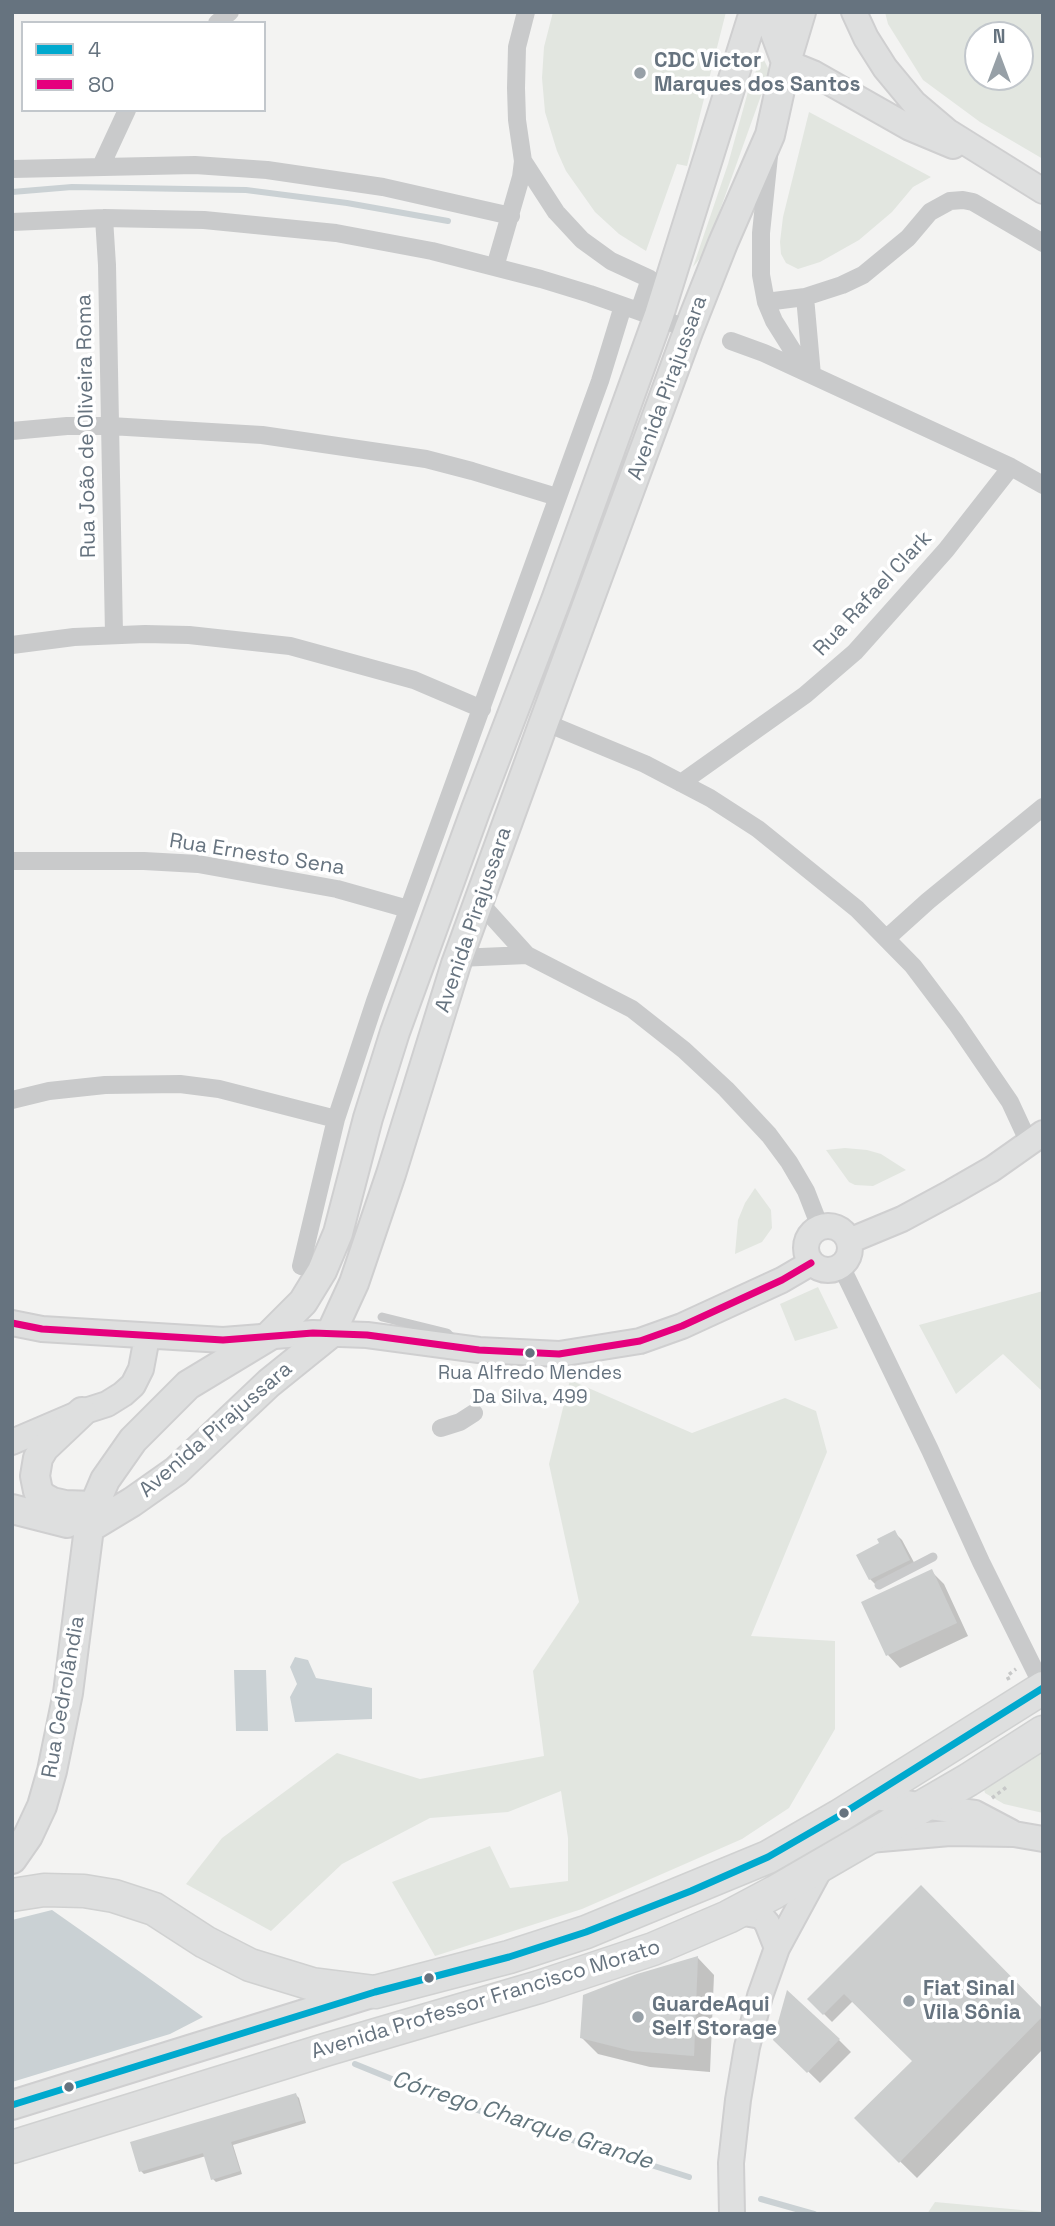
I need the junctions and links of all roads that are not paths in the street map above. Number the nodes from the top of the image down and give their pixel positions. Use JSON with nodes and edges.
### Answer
{"nodes":[{"id":1,"x":526,"y":12,"type":"edge"},
{"id":2,"x":754,"y":12,"type":"edge"},
{"id":3,"x":772,"y":12,"type":"edge"},
{"id":4,"x":801,"y":12,"type":"edge"},
{"id":5,"x":854,"y":12,"type":"edge"},
{"id":6,"x":786,"y":62,"type":"junction"},
{"id":7,"x":126,"y":112,"type":"edge"},
{"id":8,"x":770,"y":135,"type":"junction"},
{"id":9,"x":523,"y":161,"type":"junction"},
{"id":10,"x":996,"y":164,"type":"junction"},
{"id":11,"x":101,"y":166,"type":"junction"},
{"id":12,"x":12,"y":169,"type":"edge"},
{"id":13,"x":1043,"y":191,"type":"edge"},
{"id":14,"x":511,"y":216,"type":"junction"},
{"id":15,"x":104,"y":218,"type":"junction"},
{"id":16,"x":12,"y":222,"type":"edge"},
{"id":17,"x":1043,"y":243,"type":"edge"},
{"id":18,"x":495,"y":267,"type":"junction"},
{"id":19,"x":805,"y":297,"type":"junction"},
{"id":20,"x":766,"y":302,"type":"junction"},
{"id":21,"x":640,"y":312,"type":"junction"},
{"id":22,"x":689,"y":329,"type":"junction"},
{"id":23,"x":731,"y":341,"type":"dead end"},
{"id":24,"x":809,"y":374,"type":"junction"},
{"id":25,"x":110,"y":426,"type":"junction"},
{"id":26,"x":12,"y":431,"type":"edge"},
{"id":27,"x":1011,"y":467,"type":"junction"},
{"id":28,"x":1043,"y":485,"type":"edge"},
{"id":29,"x":557,"y":498,"type":"junction"},
{"id":30,"x":114,"y":634,"type":"junction"},
{"id":31,"x":12,"y":645,"type":"edge"},
{"id":32,"x":482,"y":709,"type":"junction"},
{"id":33,"x":544,"y":722,"type":"junction"},
{"id":34,"x":681,"y":783,"type":"junction"},
{"id":35,"x":1043,"y":807,"type":"edge"},
{"id":36,"x":12,"y":861,"type":"edge"},
{"id":37,"x":479,"y":902,"type":"junction"},
{"id":38,"x":408,"y":909,"type":"junction"},
{"id":39,"x":887,"y":938,"type":"junction"},
{"id":40,"x":527,"y":955,"type":"junction"},
{"id":41,"x":458,"y":958,"type":"junction"},
{"id":42,"x":12,"y":1100,"type":"edge"},
{"id":43,"x":337,"y":1119,"type":"junction"},
{"id":44,"x":1036,"y":1138,"type":"edge"},
{"id":45,"x":820,"y":1227,"type":"junction"},
{"id":46,"x":849,"y":1241,"type":"junction"},
{"id":47,"x":811,"y":1263,"type":"junction"},
{"id":48,"x":302,"y":1266,"type":"dead end"},
{"id":49,"x":841,"y":1266,"type":"junction"},
{"id":50,"x":342,"y":1307,"type":"junction"},
{"id":51,"x":12,"y":1323,"type":"edge"},
{"id":52,"x":374,"y":1326,"type":"junction"},
{"id":53,"x":331,"y":1334,"type":"junction"},
{"id":54,"x":269,"y":1336,"type":"junction"},
{"id":55,"x":147,"y":1337,"type":"junction"},
{"id":56,"x":82,"y":1412,"type":"junction"},
{"id":57,"x":474,"y":1413,"type":"dead end"},
{"id":58,"x":442,"y":1428,"type":"dead end"},
{"id":59,"x":12,"y":1441,"type":"edge"},
{"id":60,"x":12,"y":1509,"type":"edge"},
{"id":61,"x":92,"y":1517,"type":"junction"},
{"id":62,"x":933,"y":1557,"type":"dead end"},
{"id":63,"x":879,"y":1585,"type":"dead end"},
{"id":64,"x":1043,"y":1687,"type":"edge"},
{"id":65,"x":1043,"y":1732,"type":"edge"},
{"id":66,"x":872,"y":1796,"type":"junction"},
{"id":67,"x":922,"y":1806,"type":"junction"},
{"id":68,"x":1014,"y":1834,"type":"junction"},
{"id":69,"x":1043,"y":1839,"type":"edge"},
{"id":70,"x":864,"y":1840,"type":"junction"},
{"id":71,"x":12,"y":1859,"type":"edge"},
{"id":72,"x":822,"y":1865,"type":"junction"},
{"id":73,"x":12,"y":1895,"type":"edge"},
{"id":74,"x":728,"y":1917,"type":"junction"},
{"id":75,"x":777,"y":1948,"type":"junction"},
{"id":76,"x":375,"y":1992,"type":"junction"},
{"id":77,"x":12,"y":2105,"type":"edge"},
{"id":78,"x":12,"y":2147,"type":"edge"},
{"id":79,"x":732,"y":2214,"type":"edge"}],
"edges":[{"from":1,"to":9,"type":"street"},
{"from":2,"to":21,"type":"main road","name":"Avenida Pirajussara"},
{"from":3,"to":6,"type":"main road"},
{"from":4,"to":6,"type":"main road","name":"Avenida Pirajussara"},
{"from":5,"to":10,"type":"street"},
{"from":6,"to":8,"type":"main road","name":"Avenida Pirajussara"},
{"from":6,"to":10,"type":"street"},
{"from":7,"to":11,"type":"street"},
{"from":8,"to":20,"type":"street"},
{"from":8,"to":22,"type":"main road","name":"Avenida Pirajussara"},
{"from":9,"to":14,"type":"street"},
{"from":9,"to":21,"type":"street"},
{"from":10,"to":13,"type":"street"},
{"from":11,"to":12,"type":"street"},
{"from":11,"to":14,"type":"street"},
{"from":14,"to":18,"type":"street"},
{"from":15,"to":16,"type":"street"},
{"from":15,"to":18,"type":"street"},
{"from":15,"to":25,"type":"street","name":"Rua João de Oliveira Roma"},
{"from":17,"to":19,"type":"street"},
{"from":18,"to":21,"type":"street"},
{"from":19,"to":20,"type":"street"},
{"from":19,"to":24,"type":"street"},
{"from":20,"to":24,"type":"street"},
{"from":21,"to":22,"type":"street"},
{"from":21,"to":29,"type":"street","name":"Avenida Pirajussara"},
{"from":21,"to":54,"type":"main road","name":"Avenida Pirajussara"},
{"from":22,"to":33,"type":"main road","name":"Avenida Pirajussara"},
{"from":23,"to":24,"type":"street"},
{"from":24,"to":27,"type":"street"},
{"from":25,"to":26,"type":"street"},
{"from":25,"to":29,"type":"street"},
{"from":25,"to":30,"type":"street","name":"Rua João de Oliveira Roma"},
{"from":27,"to":28,"type":"street"},
{"from":27,"to":34,"type":"street","name":"Rua Rafael Clark"},
{"from":29,"to":32,"type":"street","name":"Avenida Pirajussara"},
{"from":30,"to":31,"type":"street"},
{"from":30,"to":32,"type":"street"},
{"from":32,"to":38,"type":"street","name":"Avenida Pirajussara"},
{"from":33,"to":34,"type":"street"},
{"from":33,"to":37,"type":"main road","name":"Avenida Pirajussara"},
{"from":34,"to":39,"type":"street"},
{"from":35,"to":39,"type":"street"},
{"from":36,"to":38,"type":"street","name":"Rua Ernesto Sena"},
{"from":37,"to":40,"type":"street"},
{"from":37,"to":41,"type":"main road","name":"Avenida Pirajussara"},
{"from":38,"to":43,"type":"street","name":"Avenida Pirajussara"},
{"from":39,"to":44,"type":"street"},
{"from":40,"to":41,"type":"street"},
{"from":40,"to":45,"type":"street"},
{"from":41,"to":50,"type":"main road","name":"Avenida Pirajussara"},
{"from":42,"to":43,"type":"street"},
{"from":43,"to":48,"type":"street","name":"Avenida Pirajussara"},
{"from":44,"to":46,"type":"street"},
{"from":45,"to":46,"type":"street"},
{"from":45,"to":47,"type":"street"},
{"from":46,"to":49,"type":"street"},
{"from":47,"to":49,"type":"street"},
{"from":47,"to":52,"type":"street"},
{"from":49,"to":64,"type":"street"},
{"from":50,"to":52,"type":"street"},
{"from":50,"to":53,"type":"main road","name":"Avenida Pirajussara"},
{"from":51,"to":55,"type":"street"},
{"from":52,"to":53,"type":"street"},
{"from":53,"to":54,"type":"street"},
{"from":53,"to":61,"type":"main road","name":"Avenida Pirajussara"},
{"from":54,"to":55,"type":"street"},
{"from":54,"to":61,"type":"main road","name":"Avenida Pirajussara"},
{"from":55,"to":56,"type":"street"},
{"from":56,"to":59,"type":"street"},
{"from":56,"to":61,"type":"main road"},
{"from":57,"to":58,"type":"street"},
{"from":60,"to":61,"type":"main road"},
{"from":61,"to":71,"type":"main road","name":"Rua Cedrolândia"},
{"from":62,"to":63,"type":"lane"},
{"from":64,"to":66,"type":"highway","name":"Avenida Professor Francisco Morato"},
{"from":65,"to":67,"type":"highway","name":"Avenida Professor Francisco Morato"},
{"from":66,"to":67,"type":"street"},
{"from":66,"to":76,"type":"highway","name":"Avenida Professor Francisco Morato"},
{"from":67,"to":68,"type":"street"},
{"from":67,"to":70,"type":"highway","name":"Avenida Professor Francisco Morato"},
{"from":68,"to":69,"type":"street"},
{"from":68,"to":70,"type":"street"},
{"from":70,"to":72,"type":"highway","name":"Avenida Professor Francisco Morato"},
{"from":72,"to":74,"type":"highway","name":"Avenida Professor Francisco Morato"},
{"from":72,"to":75,"type":"street"},
{"from":73,"to":76,"type":"highway"},
{"from":74,"to":75,"type":"street"},
{"from":74,"to":78,"type":"highway","name":"Avenida Professor Francisco Morato"},
{"from":75,"to":79,"type":"street"},
{"from":76,"to":77,"type":"main road","name":"Avenida Professor Francisco Morato"}]}
